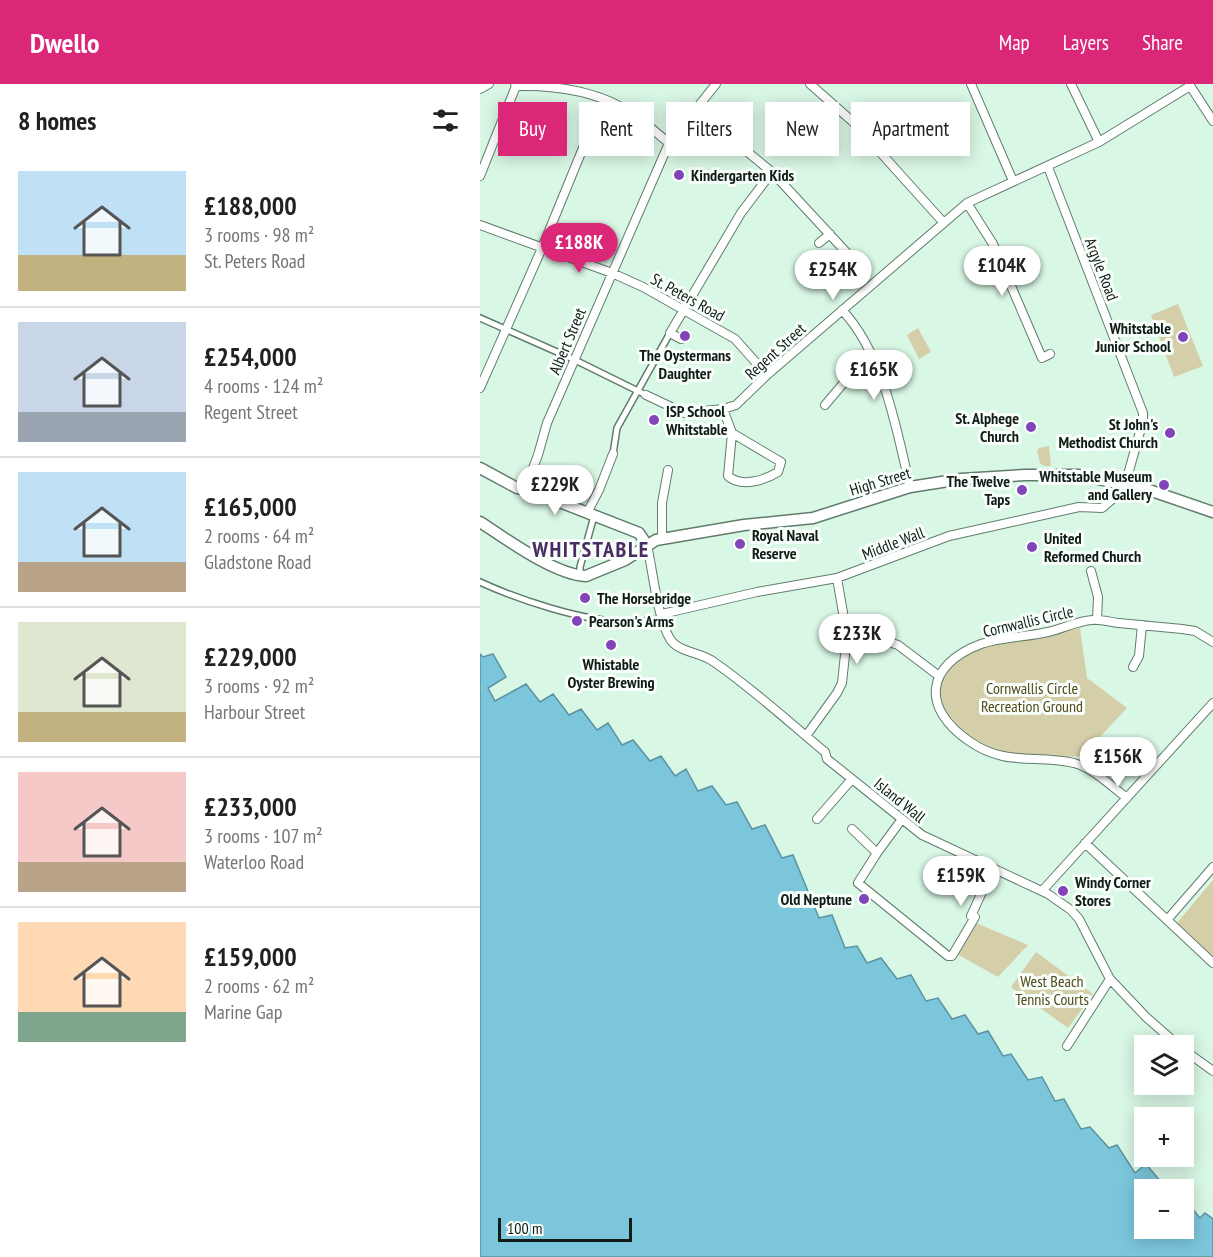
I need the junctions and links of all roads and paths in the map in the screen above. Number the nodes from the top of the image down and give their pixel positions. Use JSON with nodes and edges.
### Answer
{"nodes":[{"id":1,"x":489,"y":84,"type":"edge"},
{"id":2,"x":716,"y":84,"type":"edge"},
{"id":3,"x":810,"y":84,"type":"edge"},
{"id":4,"x":971,"y":84,"type":"edge"},
{"id":5,"x":1071,"y":84,"type":"edge"},
{"id":6,"x":515,"y":85,"type":"edge"},
{"id":7,"x":1190,"y":85,"type":"edge"},
{"id":8,"x":480,"y":89,"type":"edge"},
{"id":9,"x":603,"y":99,"type":"junction"},
{"id":10,"x":702,"y":102,"type":"edge"},
{"id":11,"x":1213,"y":121,"type":"edge"},
{"id":12,"x":666,"y":142,"type":"edge"},
{"id":13,"x":1099,"y":142,"type":"junction"},
{"id":14,"x":666,"y":151,"type":"edge"},
{"id":15,"x":752,"y":156,"type":"edge"},
{"id":16,"x":1048,"y":166,"type":"junction"},
{"id":17,"x":772,"y":172,"type":"junction"},
{"id":18,"x":480,"y":176,"type":"edge"},
{"id":19,"x":1013,"y":181,"type":"junction"},
{"id":20,"x":967,"y":203,"type":"junction"},
{"id":21,"x":943,"y":222,"type":"junction"},
{"id":22,"x":480,"y":225,"type":"edge"},
{"id":23,"x":830,"y":234,"type":"junction"},
{"id":24,"x":819,"y":243,"type":"dead end"},
{"id":25,"x":542,"y":248,"type":"junction"},
{"id":26,"x":846,"y":252,"type":"dead end"},
{"id":27,"x":612,"y":273,"type":"junction"},
{"id":28,"x":684,"y":309,"type":"junction"},
{"id":29,"x":842,"y":310,"type":"junction"},
{"id":30,"x":480,"y":318,"type":"edge"},
{"id":31,"x":507,"y":329,"type":"junction"},
{"id":32,"x":670,"y":333,"type":"junction"},
{"id":33,"x":681,"y":339,"type":"dead end"},
{"id":34,"x":1050,"y":354,"type":"dead end"},
{"id":35,"x":872,"y":355,"type":"junction"},
{"id":36,"x":573,"y":359,"type":"junction"},
{"id":37,"x":767,"y":375,"type":"junction"},
{"id":38,"x":480,"y":388,"type":"edge"},
{"id":39,"x":637,"y":391,"type":"junction"},
{"id":40,"x":646,"y":395,"type":"joint"},
{"id":41,"x":825,"y":405,"type":"dead end"},
{"id":42,"x":723,"y":409,"type":"junction"},
{"id":43,"x":732,"y":433,"type":"junction"},
{"id":44,"x":613,"y":454,"type":"joint"},
{"id":45,"x":480,"y":468,"type":"edge"},
{"id":46,"x":668,"y":470,"type":"dead end"},
{"id":47,"x":1122,"y":484,"type":"junction"},
{"id":48,"x":910,"y":487,"type":"junction"},
{"id":49,"x":525,"y":489,"type":"junction"},
{"id":50,"x":1213,"y":512,"type":"edge"},
{"id":51,"x":590,"y":515,"type":"junction"},
{"id":52,"x":480,"y":522,"type":"edge"},
{"id":53,"x":662,"y":538,"type":"junction"},
{"id":54,"x":647,"y":545,"type":"junction"},
{"id":55,"x":1091,"y":571,"type":"dead end"},
{"id":56,"x":580,"y":575,"type":"junction"},
{"id":57,"x":837,"y":578,"type":"junction"},
{"id":58,"x":480,"y":582,"type":"edge"},
{"id":59,"x":662,"y":616,"type":"junction"},
{"id":60,"x":1097,"y":620,"type":"junction"},
{"id":61,"x":1143,"y":625,"type":"junction"},
{"id":62,"x":847,"y":636,"type":"junction"},
{"id":63,"x":1213,"y":642,"type":"edge"},
{"id":64,"x":1132,"y":668,"type":"dead end"},
{"id":65,"x":939,"y":676,"type":"junction"},
{"id":66,"x":1213,"y":703,"type":"edge"},
{"id":67,"x":806,"y":736,"type":"junction"},
{"id":68,"x":852,"y":779,"type":"junction"},
{"id":69,"x":1127,"y":798,"type":"junction"},
{"id":70,"x":817,"y":819,"type":"dead end"},
{"id":71,"x":902,"y":819,"type":"junction"},
{"id":72,"x":852,"y":829,"type":"dead end"},
{"id":73,"x":1085,"y":843,"type":"junction"},
{"id":74,"x":877,"y":853,"type":"junction"},
{"id":75,"x":1213,"y":867,"type":"edge"},
{"id":76,"x":993,"y":868,"type":"junction"},
{"id":77,"x":1042,"y":891,"type":"junction"},
{"id":78,"x":1167,"y":920,"type":"junction"},
{"id":79,"x":1213,"y":963,"type":"edge"},
{"id":80,"x":1110,"y":979,"type":"junction"},
{"id":81,"x":1166,"y":1035,"type":"edge"},
{"id":82,"x":1067,"y":1046,"type":"dead end"},
{"id":83,"x":1194,"y":1057,"type":"edge"},
{"id":84,"x":1213,"y":1071,"type":"edge"}],
"edges":[{"from":1,"to":8,"type":"street"},
{"from":2,"to":10,"type":"street","name":"Albert Street"},
{"from":3,"to":21,"type":"street"},
{"from":4,"to":19,"type":"street"},
{"from":5,"to":13,"type":"street"},
{"from":6,"to":9,"type":"street"},
{"from":6,"to":18,"type":"street"},
{"from":7,"to":11,"type":"street"},
{"from":7,"to":13,"type":"street","name":"Regent Street"},
{"from":9,"to":12,"type":"street"},
{"from":9,"to":25,"type":"street"},
{"from":13,"to":16,"type":"street","name":"Regent Street"},
{"from":14,"to":27,"type":"street","name":"Albert Street"},
{"from":15,"to":17,"type":"street"},
{"from":16,"to":19,"type":"street","name":"Regent Street"},
{"from":16,"to":47,"type":"street","name":"Argyle Road"},
{"from":17,"to":23,"type":"street"},
{"from":17,"to":28,"type":"street"},
{"from":19,"to":20,"type":"street","name":"Regent Street"},
{"from":20,"to":21,"type":"street","name":"Regent Street"},
{"from":20,"to":34,"type":"street"},
{"from":21,"to":29,"type":"street","name":"Regent Street"},
{"from":22,"to":25,"type":"street","name":"St. Peters Road"},
{"from":23,"to":24,"type":"street"},
{"from":23,"to":26,"type":"street"},
{"from":25,"to":27,"type":"street","name":"St. Peters Road"},
{"from":25,"to":31,"type":"street"},
{"from":27,"to":28,"type":"street","name":"St. Peters Road"},
{"from":27,"to":36,"type":"street","name":"Albert Street"},
{"from":28,"to":32,"type":"street"},
{"from":28,"to":37,"type":"street","name":"St. Peters Road"},
{"from":29,"to":35,"type":"street"},
{"from":29,"to":37,"type":"street","name":"Regent Street"},
{"from":30,"to":31,"type":"street","name":"Regent Street"},
{"from":31,"to":36,"type":"street","name":"Regent Street"},
{"from":31,"to":38,"type":"street"},
{"from":32,"to":33,"type":"street"},
{"from":32,"to":39,"type":"street"},
{"from":35,"to":41,"type":"street"},
{"from":35,"to":48,"type":"street"},
{"from":36,"to":39,"type":"street","name":"Regent Street"},
{"from":36,"to":49,"type":"street","name":"Albert Street"},
{"from":37,"to":42,"type":"street","name":"Regent Street"},
{"from":39,"to":40,"type":"street","name":"Regent Street"},
{"from":39,"to":44,"type":"street"},
{"from":40,"to":42,"type":"street","name":"Regent Street"},
{"from":42,"to":43,"type":"street"},
{"from":43,"to":43,"type":"street"},
{"from":44,"to":51,"type":"street"},
{"from":45,"to":49,"type":"main road"},
{"from":46,"to":53,"type":"street"},
{"from":47,"to":48,"type":"main road","name":"High Street"},
{"from":47,"to":50,"type":"main road","name":"High Street"},
{"from":47,"to":57,"type":"street","name":"Middle Wall"},
{"from":48,"to":53,"type":"main road","name":"High Street"},
{"from":49,"to":51,"type":"main road"},
{"from":51,"to":54,"type":"main road"},
{"from":51,"to":56,"type":"street"},
{"from":52,"to":56,"type":"main road"},
{"from":53,"to":54,"type":"main road","name":"High Street"},
{"from":54,"to":56,"type":"main road","name":"High Street"},
{"from":54,"to":59,"type":"street","name":"Island Wall"},
{"from":55,"to":60,"type":"street"},
{"from":57,"to":59,"type":"street","name":"Middle Wall"},
{"from":57,"to":62,"type":"street"},
{"from":58,"to":59,"type":"street"},
{"from":59,"to":67,"type":"street","name":"Island Wall"},
{"from":60,"to":61,"type":"street","name":"Cornwallis Circle"},
{"from":60,"to":65,"type":"street","name":"Cornwallis Circle"},
{"from":61,"to":63,"type":"street","name":"Cornwallis Circle"},
{"from":61,"to":64,"type":"street"},
{"from":62,"to":65,"type":"street"},
{"from":62,"to":67,"type":"street"},
{"from":65,"to":69,"type":"street"},
{"from":66,"to":69,"type":"street"},
{"from":67,"to":68,"type":"street","name":"Island Wall"},
{"from":68,"to":70,"type":"street"},
{"from":68,"to":71,"type":"street","name":"Island Wall"},
{"from":69,"to":73,"type":"street"},
{"from":71,"to":74,"type":"street"},
{"from":71,"to":76,"type":"street","name":"Island Wall"},
{"from":72,"to":74,"type":"street"},
{"from":73,"to":77,"type":"street"},
{"from":73,"to":78,"type":"street"},
{"from":74,"to":76,"type":"street"},
{"from":75,"to":78,"type":"street"},
{"from":76,"to":77,"type":"street","name":"Island Wall"},
{"from":77,"to":80,"type":"street","name":"Island Wall"},
{"from":78,"to":79,"type":"street"},
{"from":80,"to":81,"type":"street","name":"Island Wall"},
{"from":80,"to":82,"type":"street"},
{"from":83,"to":84,"type":"street"}]}
